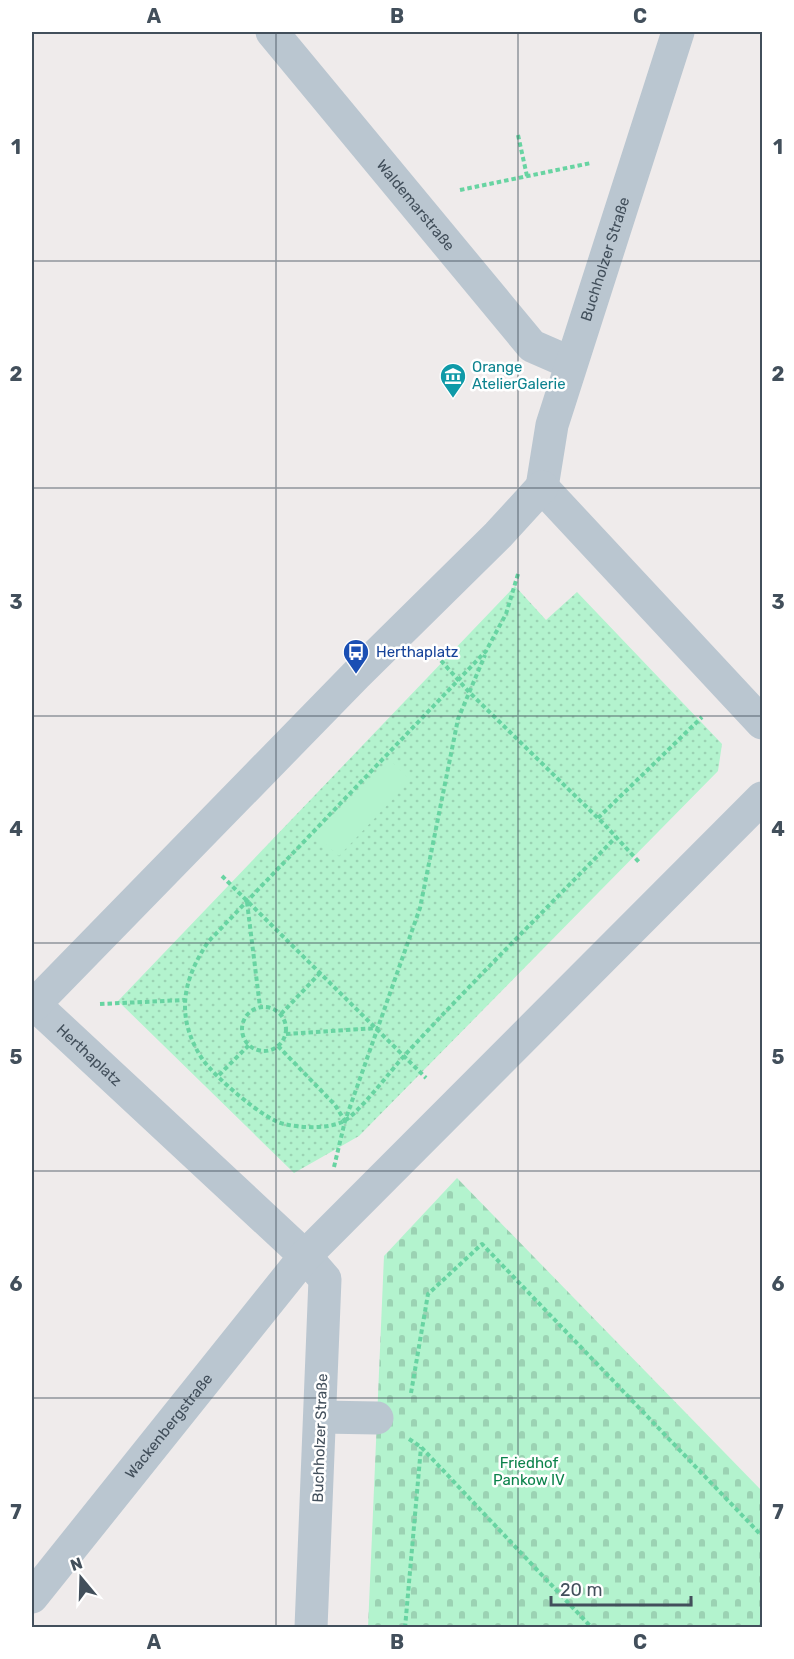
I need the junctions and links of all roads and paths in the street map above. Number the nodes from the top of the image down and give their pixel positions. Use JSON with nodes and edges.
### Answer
{"nodes":[{"id":1,"x":272,"y":32,"type":"edge"},
{"id":2,"x":678,"y":32,"type":"edge"},
{"id":3,"x":518,"y":135,"type":"dead end"},
{"id":4,"x":591,"y":163,"type":"dead end"},
{"id":5,"x":527,"y":176,"type":"junction"},
{"id":6,"x":460,"y":190,"type":"dead end"},
{"id":7,"x":571,"y":363,"type":"junction"},
{"id":8,"x":542,"y":488,"type":"junction"},
{"id":9,"x":519,"y":572,"type":"dead end"},
{"id":10,"x":486,"y":651,"type":"junction"},
{"id":11,"x":434,"y":654,"type":"dead end"},
{"id":12,"x":459,"y":679,"type":"junction"},
{"id":13,"x":469,"y":692,"type":"junction"},
{"id":14,"x":707,"y":712,"type":"dead end"},
{"id":15,"x":762,"y":723,"type":"edge"},
{"id":16,"x":762,"y":798,"type":"edge"},
{"id":17,"x":598,"y":818,"type":"junction"},
{"id":18,"x":616,"y":837,"type":"junction"},
{"id":19,"x":639,"y":862,"type":"dead end"},
{"id":20,"x":222,"y":876,"type":"dead end"},
{"id":21,"x":247,"y":901,"type":"junction"},
{"id":22,"x":321,"y":972,"type":"junction"},
{"id":23,"x":185,"y":1000,"type":"junction"},
{"id":24,"x":33,"y":1004,"type":"edge"},
{"id":25,"x":100,"y":1004,"type":"dead end"},
{"id":26,"x":260,"y":1007,"type":"junction"},
{"id":27,"x":281,"y":1014,"type":"junction"},
{"id":28,"x":379,"y":1028,"type":"junction"},
{"id":29,"x":286,"y":1034,"type":"junction"},
{"id":30,"x":249,"y":1045,"type":"junction"},
{"id":31,"x":278,"y":1046,"type":"junction"},
{"id":32,"x":404,"y":1055,"type":"junction"},
{"id":33,"x":219,"y":1075,"type":"junction"},
{"id":34,"x":427,"y":1078,"type":"dead end"},
{"id":35,"x":345,"y":1121,"type":"junction"},
{"id":36,"x":332,"y":1174,"type":"dead end"},
{"id":37,"x":305,"y":1256,"type":"junction"},
{"id":38,"x":410,"y":1400,"type":"dead end"},
{"id":39,"x":321,"y":1417,"type":"junction"},
{"id":40,"x":377,"y":1418,"type":"dead end"},
{"id":41,"x":762,"y":1536,"type":"edge"},
{"id":42,"x":32,"y":1597,"type":"edge"},
{"id":43,"x":311,"y":1628,"type":"edge"},
{"id":44,"x":405,"y":1628,"type":"edge"},
{"id":45,"x":592,"y":1628,"type":"edge"}],
"edges":[{"from":1,"to":7,"type":"street","name":"Waldemarstraße"},
{"from":2,"to":7,"type":"street","name":"Buchholzer Straße"},
{"from":3,"to":5,"type":"path"},
{"from":4,"to":5,"type":"path"},
{"from":5,"to":6,"type":"path"},
{"from":7,"to":8,"type":"street","name":"Buchholzer Straße"},
{"from":8,"to":15,"type":"street"},
{"from":8,"to":24,"type":"street","name":"Herthaplatz"},
{"from":9,"to":10,"type":"path"},
{"from":10,"to":12,"type":"path"},
{"from":10,"to":13,"type":"path"},
{"from":11,"to":12,"type":"path"},
{"from":12,"to":13,"type":"path"},
{"from":12,"to":21,"type":"path"},
{"from":13,"to":17,"type":"path"},
{"from":13,"to":28,"type":"path"},
{"from":14,"to":17,"type":"path"},
{"from":16,"to":37,"type":"street"},
{"from":17,"to":18,"type":"path"},
{"from":18,"to":19,"type":"path"},
{"from":18,"to":32,"type":"path"},
{"from":20,"to":21,"type":"path"},
{"from":21,"to":22,"type":"path"},
{"from":21,"to":23,"type":"path"},
{"from":21,"to":26,"type":"path"},
{"from":22,"to":27,"type":"path"},
{"from":22,"to":28,"type":"path"},
{"from":23,"to":25,"type":"path"},
{"from":23,"to":33,"type":"path"},
{"from":24,"to":37,"type":"street","name":"Herthaplatz"},
{"from":26,"to":27,"type":"path"},
{"from":26,"to":30,"type":"path"},
{"from":27,"to":29,"type":"path"},
{"from":28,"to":29,"type":"path"},
{"from":28,"to":32,"type":"path"},
{"from":28,"to":35,"type":"path"},
{"from":29,"to":31,"type":"path"},
{"from":30,"to":31,"type":"path"},
{"from":30,"to":33,"type":"path"},
{"from":31,"to":35,"type":"path"},
{"from":32,"to":34,"type":"path"},
{"from":32,"to":35,"type":"path"},
{"from":33,"to":35,"type":"path"},
{"from":35,"to":36,"type":"path"},
{"from":37,"to":39,"type":"street","name":"Buchholzer Straße"},
{"from":37,"to":42,"type":"street","name":"Wackenbergstraße"},
{"from":38,"to":41,"type":"path"},
{"from":39,"to":40,"type":"street"},
{"from":39,"to":43,"type":"street","name":"Buchholzer Straße"},
{"from":44,"to":45,"type":"path"}]}
